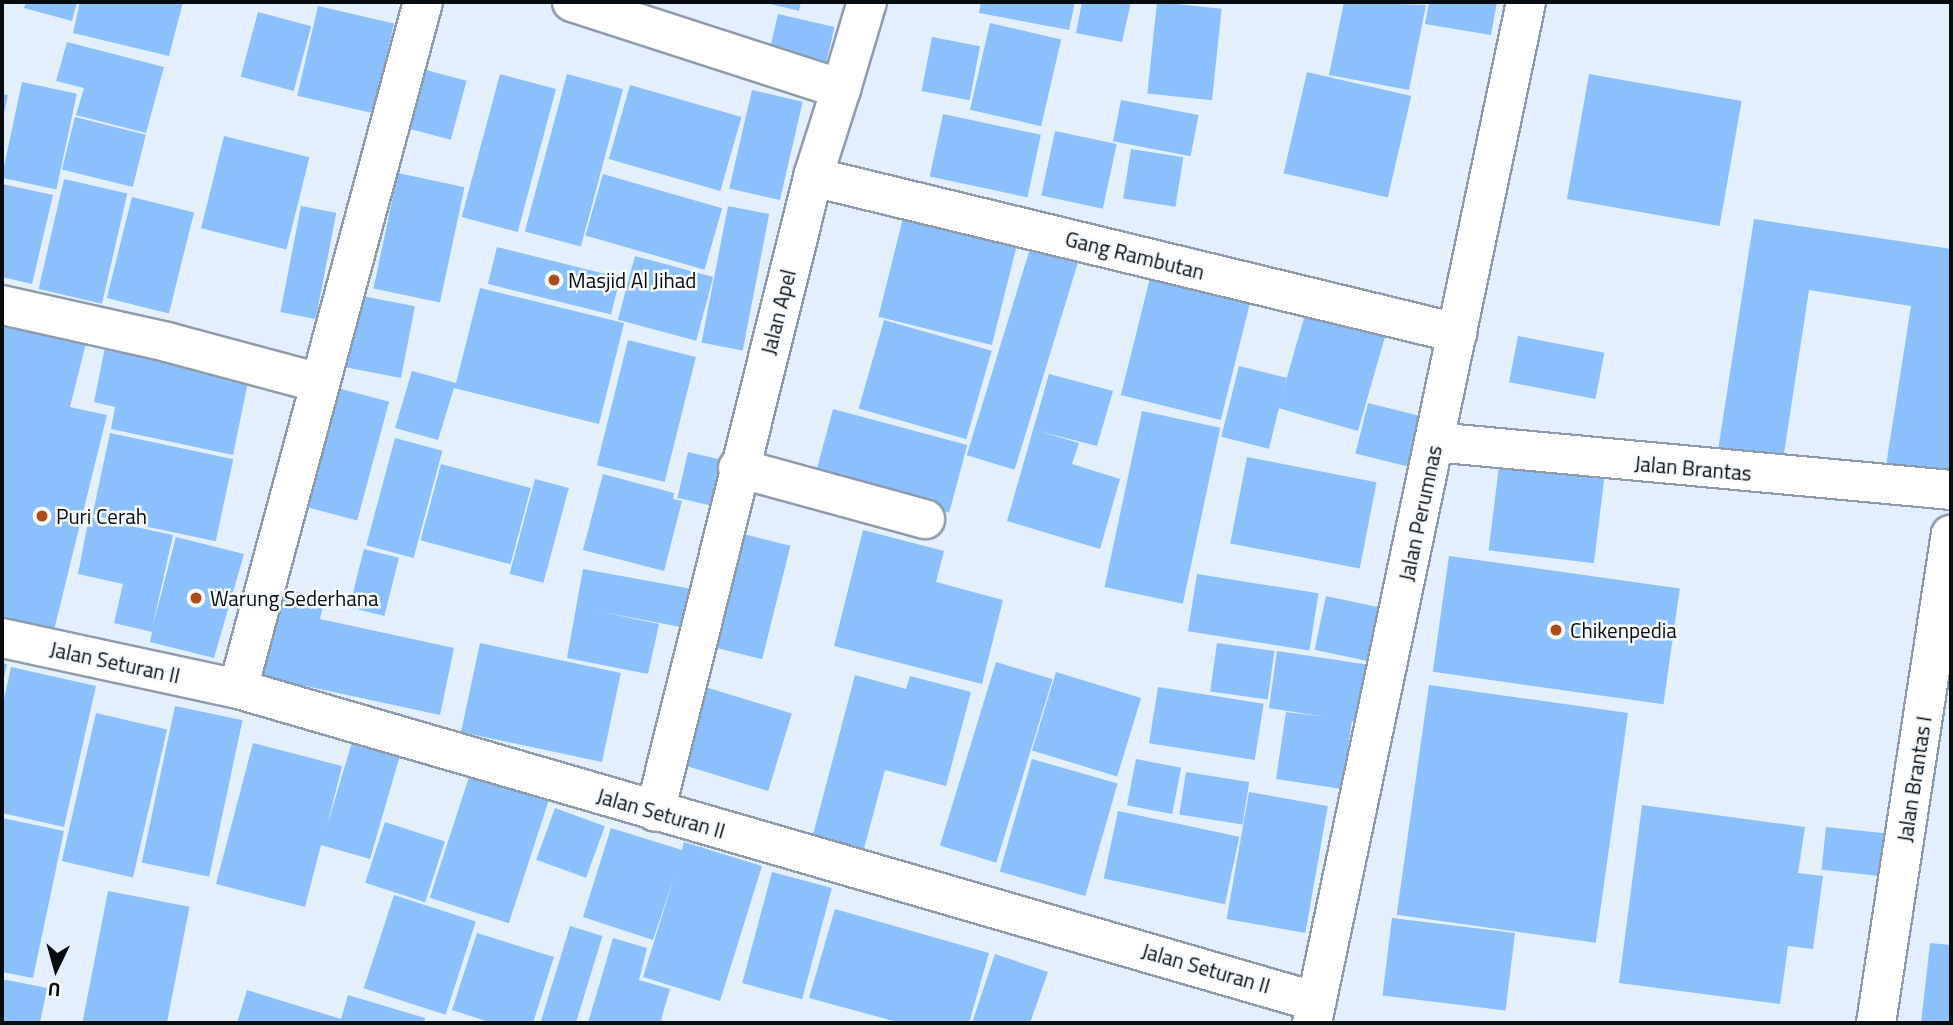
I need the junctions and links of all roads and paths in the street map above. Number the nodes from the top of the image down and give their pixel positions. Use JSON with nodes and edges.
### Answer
{"nodes":[{"id":1,"x":424,"y":2,"type":"edge"},
{"id":2,"x":572,"y":2,"type":"edge"},
{"id":3,"x":867,"y":2,"type":"edge"},
{"id":4,"x":1527,"y":2,"type":"edge"},
{"id":5,"x":841,"y":89,"type":"junction"},
{"id":6,"x":813,"y":177,"type":"junction"},
{"id":7,"x":2,"y":305,"type":"edge"},
{"id":8,"x":1457,"y":333,"type":"junction"},
{"id":9,"x":320,"y":383,"type":"junction"},
{"id":10,"x":1434,"y":442,"type":"junction"},
{"id":11,"x":738,"y":468,"type":"junction"},
{"id":12,"x":1951,"y":490,"type":"edge"},
{"id":13,"x":925,"y":519,"type":"dead end"},
{"id":14,"x":1951,"y":535,"type":"edge"},
{"id":15,"x":2,"y":638,"type":"edge"},
{"id":16,"x":238,"y":688,"type":"junction"},
{"id":17,"x":655,"y":812,"type":"junction"},
{"id":18,"x":1315,"y":1013,"type":"edge"},
{"id":19,"x":1876,"y":1023,"type":"edge"}],
"edges":[{"from":1,"to":9,"type":"street"},
{"from":2,"to":5,"type":"street"},
{"from":3,"to":5,"type":"street","name":"Jalan Apel"},
{"from":4,"to":8,"type":"street","name":"Jalan Perumnas"},
{"from":5,"to":6,"type":"street","name":"Jalan Apel"},
{"from":6,"to":8,"type":"street","name":"Gang Rambutan"},
{"from":6,"to":11,"type":"street","name":"Jalan Apel"},
{"from":7,"to":9,"type":"street"},
{"from":8,"to":10,"type":"street","name":"Jalan Perumnas"},
{"from":9,"to":16,"type":"street"},
{"from":10,"to":12,"type":"street","name":"Jalan Brantas"},
{"from":10,"to":18,"type":"street","name":"Jalan Perumnas"},
{"from":11,"to":13,"type":"street"},
{"from":11,"to":17,"type":"street","name":"Jalan Apel"},
{"from":14,"to":19,"type":"street","name":"Jalan Brantas I"},
{"from":15,"to":16,"type":"street","name":"Jalan Seturan II"},
{"from":16,"to":17,"type":"street","name":"Jalan Seturan II"},
{"from":17,"to":18,"type":"street","name":"Jalan Seturan II"}]}
